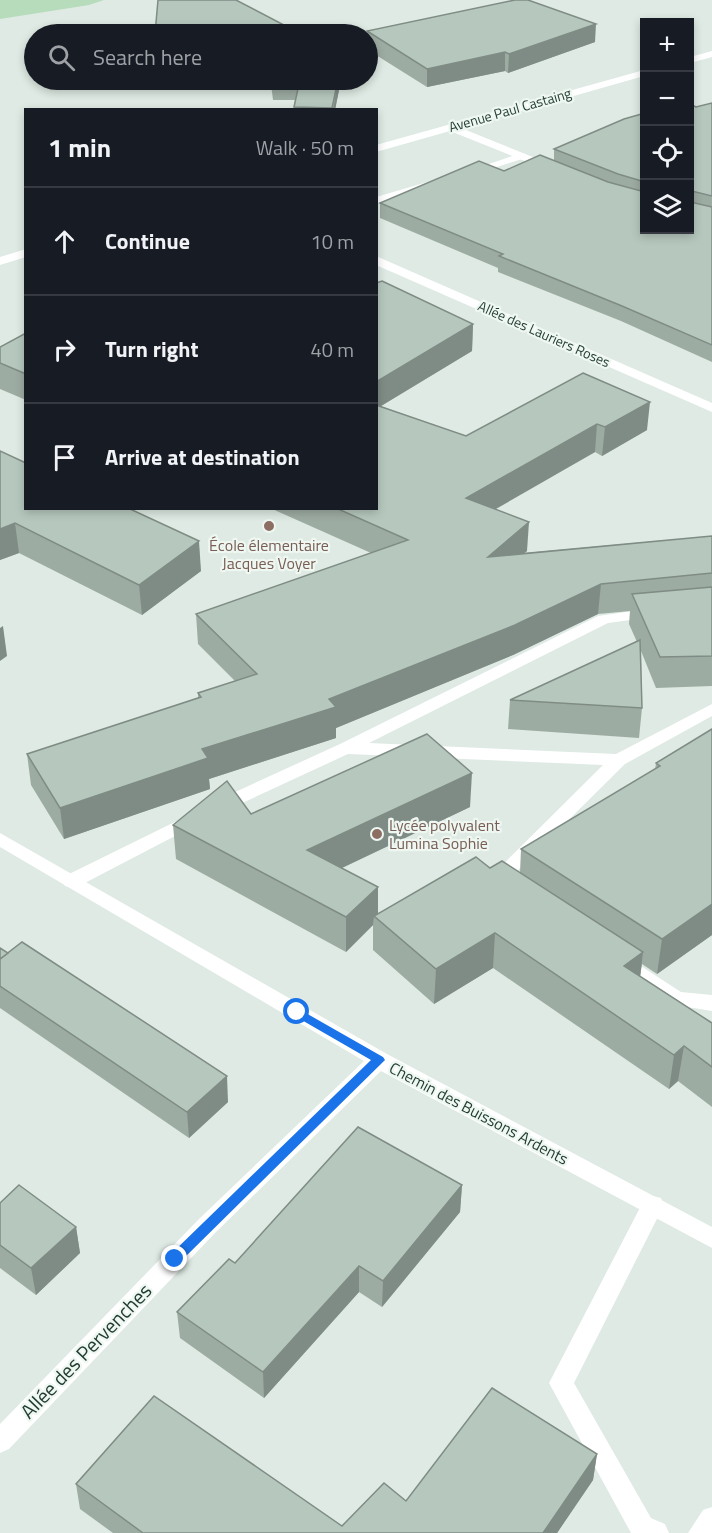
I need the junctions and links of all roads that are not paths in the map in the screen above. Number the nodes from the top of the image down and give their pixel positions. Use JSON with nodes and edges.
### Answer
{"nodes":[{"id":1,"x":712,"y":54,"type":"edge"},
{"id":2,"x":694,"y":59,"type":"edge"},
{"id":3,"x":640,"y":74,"type":"edge"},
{"id":4,"x":449,"y":127,"type":"junction"},
{"id":5,"x":378,"y":148,"type":"edge"},
{"id":6,"x":521,"y":156,"type":"junction"},
{"id":7,"x":561,"y":173,"type":"edge"},
{"id":8,"x":378,"y":200,"type":"edge"},
{"id":9,"x":24,"y":254,"type":"edge"},
{"id":10,"x":0,"y":261,"type":"edge"},
{"id":11,"x":378,"y":261,"type":"edge"},
{"id":12,"x":712,"y":408,"type":"edge"},
{"id":13,"x":667,"y":612,"type":"edge"},
{"id":14,"x":712,"y":709,"type":"edge"},
{"id":15,"x":345,"y":748,"type":"junction"},
{"id":16,"x":619,"y":760,"type":"junction"},
{"id":17,"x":0,"y":839,"type":"edge"},
{"id":18,"x":72,"y":881,"type":"junction"},
{"id":19,"x":516,"y":894,"type":"edge"},
{"id":20,"x":606,"y":953,"type":"edge"},
{"id":21,"x":712,"y":1003,"type":"edge"},
{"id":22,"x":379,"y":1060,"type":"junction"},
{"id":23,"x":652,"y":1205,"type":"junction"},
{"id":24,"x":712,"y":1238,"type":"edge"},
{"id":25,"x":0,"y":1441,"type":"edge"},
{"id":26,"x":712,"y":1520,"type":"edge"},
{"id":27,"x":656,"y":1533,"type":"edge"},
{"id":28,"x":701,"y":1533,"type":"edge"}],
"edges":[{"from":1,"to":2,"type":"street"},
{"from":3,"to":4,"type":"street","name":"Avenue Paul Castaing"},
{"from":4,"to":5,"type":"street","name":"Avenue Paul Castaing"},
{"from":4,"to":6,"type":"street"},
{"from":6,"to":7,"type":"street"},
{"from":6,"to":8,"type":"street"},
{"from":9,"to":10,"type":"street"},
{"from":11,"to":12,"type":"street","name":"Allée des Lauriers Roses"},
{"from":13,"to":15,"type":"street"},
{"from":14,"to":16,"type":"street"},
{"from":15,"to":16,"type":"street"},
{"from":15,"to":18,"type":"street"},
{"from":16,"to":19,"type":"street"},
{"from":17,"to":18,"type":"street","name":"Chemin des Buissons Ardents"},
{"from":18,"to":22,"type":"street","name":"Chemin des Buissons Ardents"},
{"from":20,"to":21,"type":"street"},
{"from":22,"to":23,"type":"street","name":"Chemin des Buissons Ardents"},
{"from":22,"to":25,"type":"street","name":"Allée des Pervenches"},
{"from":23,"to":24,"type":"street","name":"Chemin des Buissons Ardents"},
{"from":23,"to":27,"type":"street"},
{"from":26,"to":28,"type":"street"}]}
